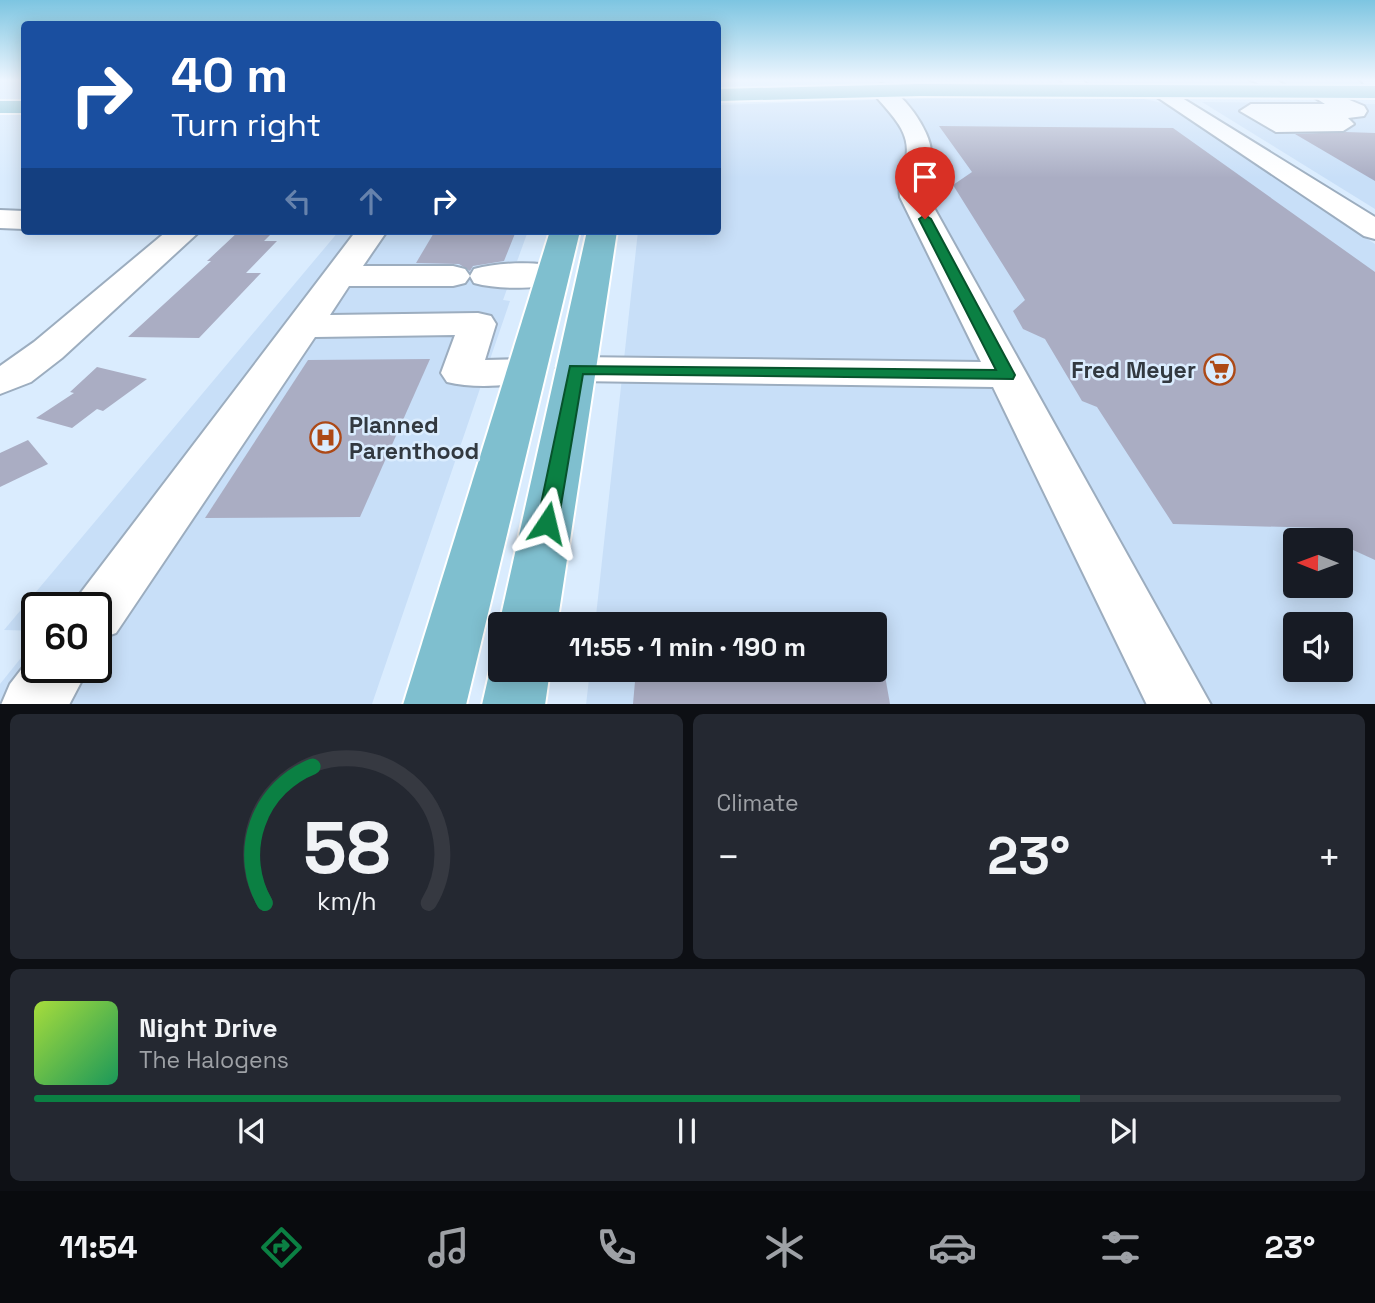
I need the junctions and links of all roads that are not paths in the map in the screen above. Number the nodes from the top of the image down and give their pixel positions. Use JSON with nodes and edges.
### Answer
{"nodes":[{"id":1,"x":901,"y":113,"type":"edge"},
{"id":2,"x":1195,"y":113,"type":"edge"},
{"id":3,"x":0,"y":219,"type":"edge"},
{"id":4,"x":21,"y":220,"type":"edge"},
{"id":5,"x":1375,"y":230,"type":"edge"},
{"id":6,"x":180,"y":235,"type":"edge"},
{"id":7,"x":369,"y":235,"type":"edge"},
{"id":8,"x":564,"y":235,"type":"edge"},
{"id":9,"x":601,"y":235,"type":"edge"},
{"id":10,"x":552,"y":275,"type":"junction"},
{"id":11,"x":339,"y":276,"type":"junction"},
{"id":12,"x":303,"y":326,"type":"junction"},
{"id":13,"x":576,"y":369,"type":"junction"},
{"id":14,"x":526,"y":371,"type":"junction"},
{"id":15,"x":1007,"y":375,"type":"junction"},
{"id":16,"x":0,"y":381,"type":"edge"},
{"id":17,"x":112,"y":594,"type":"edge"},
{"id":18,"x":530,"y":612,"type":"edge"},
{"id":19,"x":518,"y":682,"type":"edge"},
{"id":20,"x":48,"y":683,"type":"edge"},
{"id":21,"x":33,"y":704,"type":"edge"},
{"id":22,"x":434,"y":704,"type":"edge"},
{"id":23,"x":513,"y":704,"type":"edge"},
{"id":24,"x":1179,"y":704,"type":"edge"}],
"edges":[{"from":1,"to":15,"type":"street"},
{"from":2,"to":5,"type":"street"},
{"from":3,"to":4,"type":"street"},
{"from":6,"to":16,"type":"street"},
{"from":7,"to":11,"type":"street"},
{"from":8,"to":10,"type":"main road"},
{"from":9,"to":13,"type":"main road"},
{"from":10,"to":11,"type":"street"},
{"from":10,"to":14,"type":"main road"},
{"from":11,"to":12,"type":"street"},
{"from":12,"to":14,"type":"street"},
{"from":12,"to":17,"type":"street"},
{"from":13,"to":15,"type":"street"},
{"from":13,"to":18,"type":"main road"},
{"from":14,"to":22,"type":"main road"},
{"from":15,"to":24,"type":"street"},
{"from":19,"to":23,"type":"main road"},
{"from":20,"to":21,"type":"street"}]}
